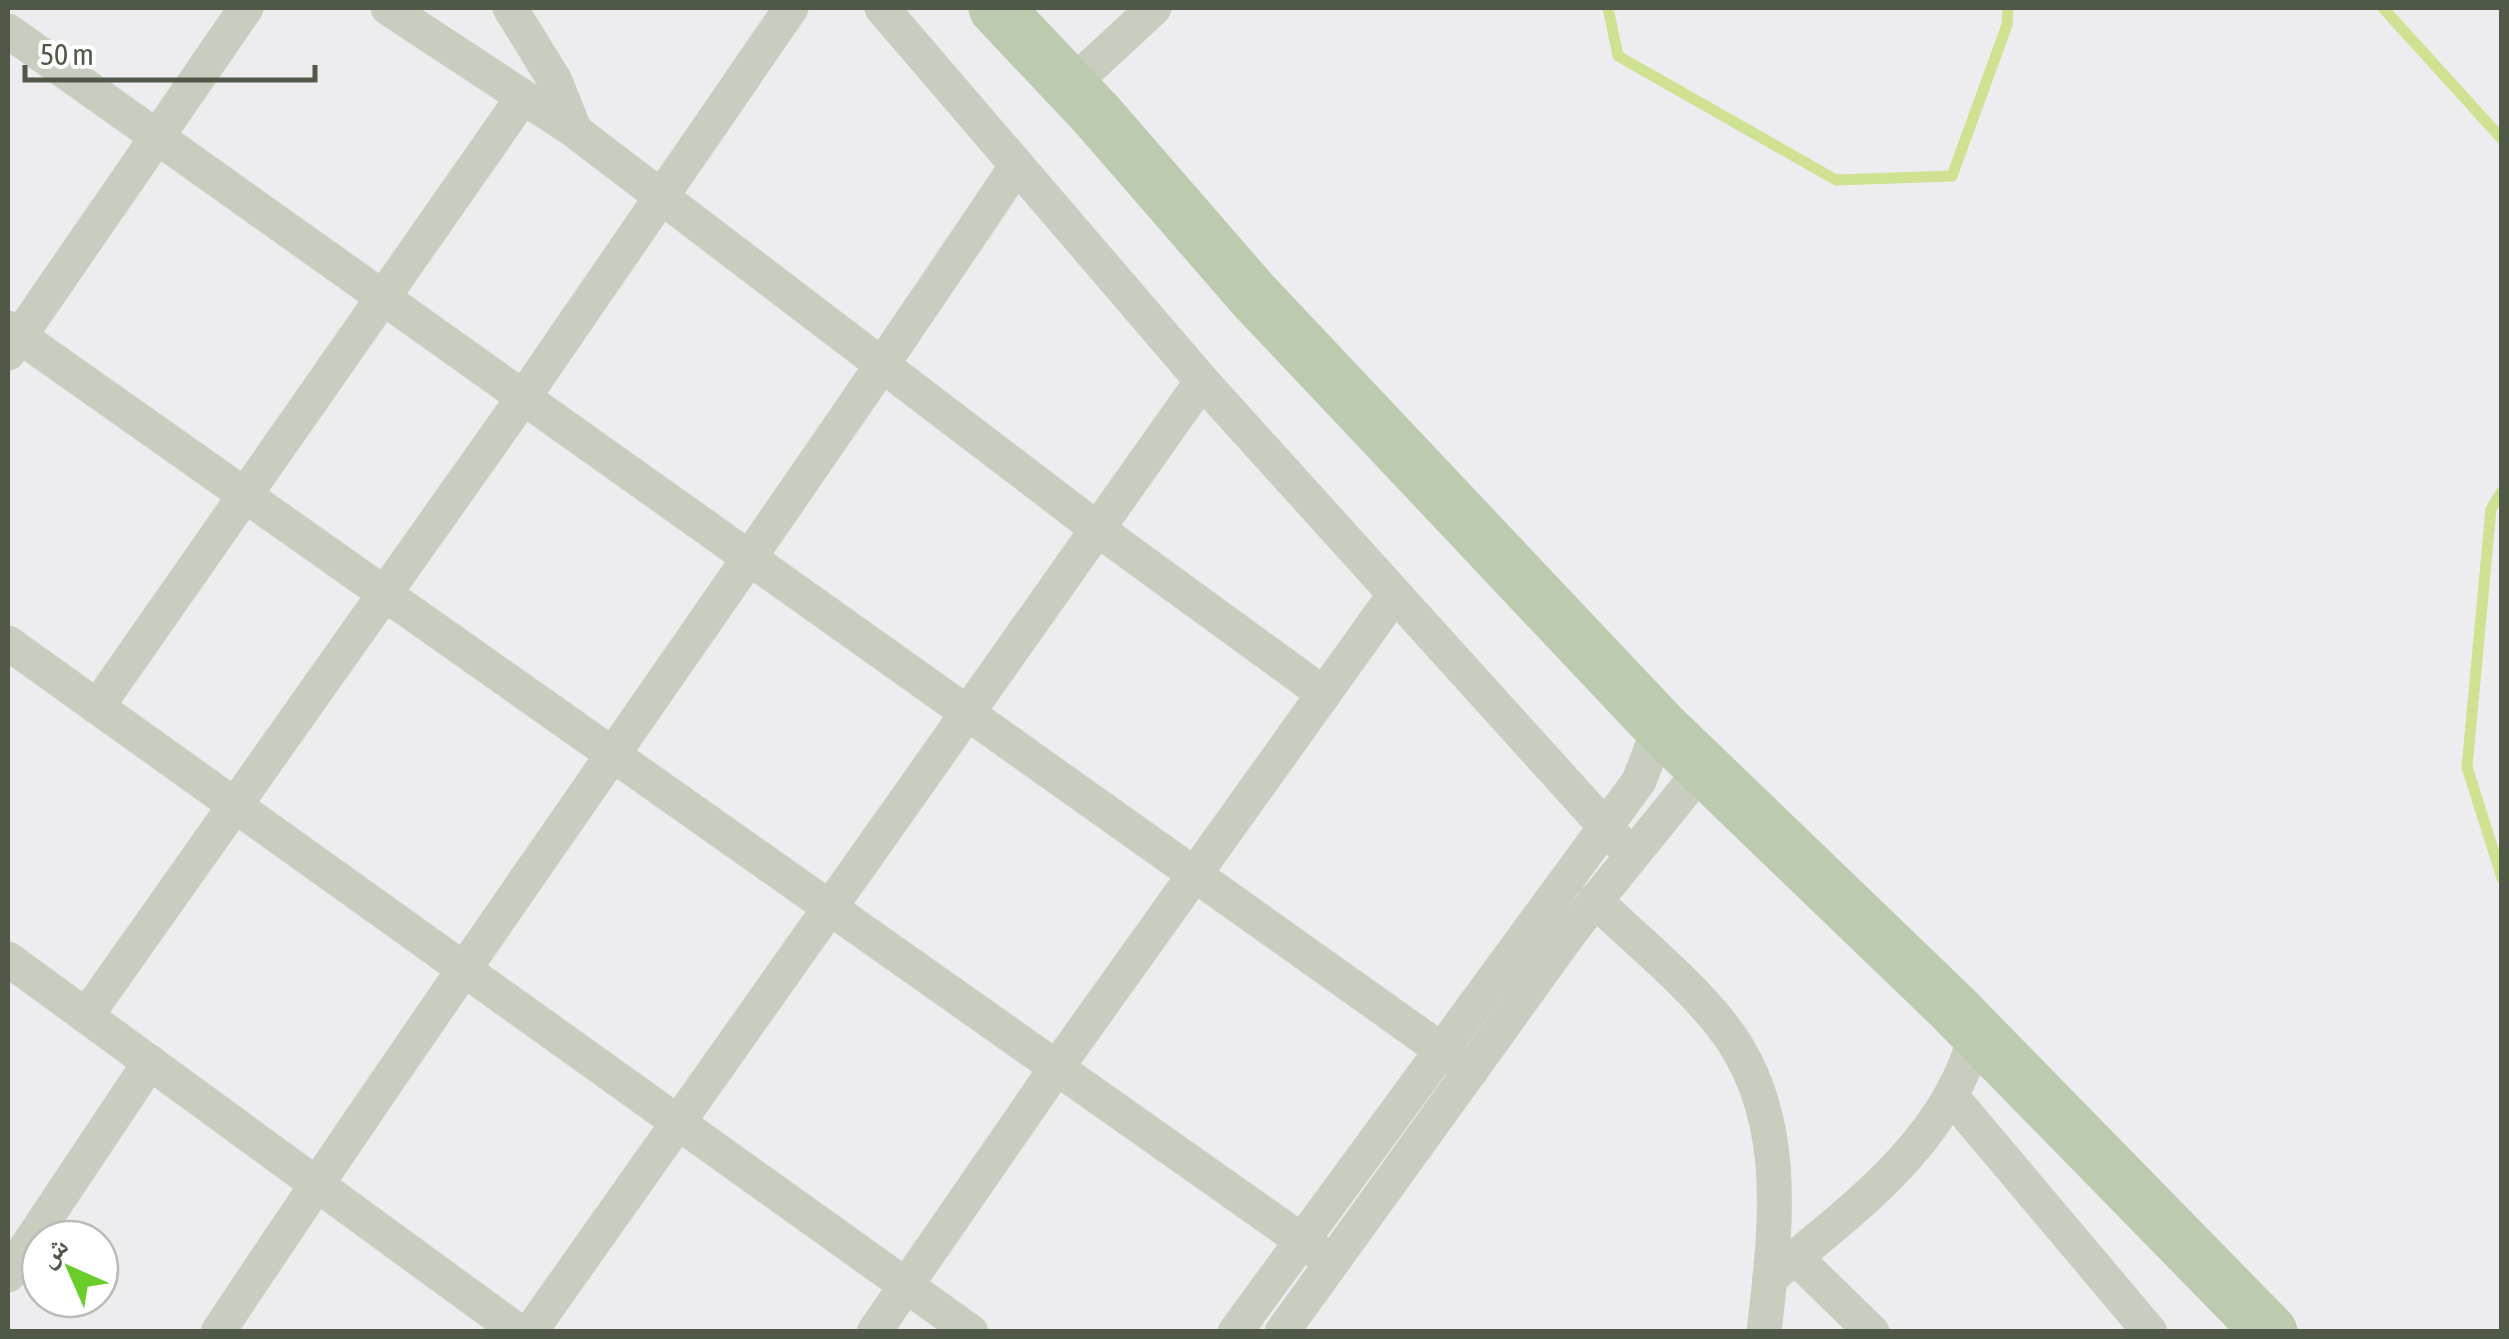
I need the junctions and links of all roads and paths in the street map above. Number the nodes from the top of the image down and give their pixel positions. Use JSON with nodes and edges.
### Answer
{"nodes":[{"id":1,"x":246,"y":8,"type":"edge"},
{"id":2,"x":388,"y":8,"type":"edge"},
{"id":3,"x":510,"y":8,"type":"edge"},
{"id":4,"x":791,"y":8,"type":"edge"},
{"id":5,"x":882,"y":8,"type":"edge"},
{"id":6,"x":996,"y":8,"type":"edge"},
{"id":7,"x":1154,"y":8,"type":"edge"},
{"id":8,"x":8,"y":31,"type":"edge"},
{"id":9,"x":1070,"y":86,"type":"junction"},
{"id":10,"x":523,"y":97,"type":"junction"},
{"id":11,"x":574,"y":131,"type":"junction"},
{"id":12,"x":155,"y":139,"type":"junction"},
{"id":13,"x":1015,"y":168,"type":"junction"},
{"id":14,"x":660,"y":196,"type":"junction"},
{"id":15,"x":385,"y":301,"type":"junction"},
{"id":16,"x":12,"y":339,"type":"edge"},
{"id":17,"x":883,"y":366,"type":"junction"},
{"id":18,"x":1202,"y":382,"type":"junction"},
{"id":19,"x":523,"y":398,"type":"junction"},
{"id":20,"x":246,"y":496,"type":"junction"},
{"id":21,"x":1096,"y":528,"type":"junction"},
{"id":22,"x":749,"y":557,"type":"junction"},
{"id":23,"x":384,"y":592,"type":"junction"},
{"id":24,"x":1393,"y":596,"type":"junction"},
{"id":25,"x":8,"y":643,"type":"edge"},
{"id":26,"x":1324,"y":694,"type":"junction"},
{"id":27,"x":97,"y":707,"type":"junction"},
{"id":28,"x":969,"y":712,"type":"junction"},
{"id":29,"x":1660,"y":726,"type":"junction"},
{"id":30,"x":612,"y":753,"type":"junction"},
{"id":31,"x":1704,"y":766,"type":"junction"},
{"id":32,"x":234,"y":804,"type":"junction"},
{"id":33,"x":1603,"y":826,"type":"junction"},
{"id":34,"x":1630,"y":854,"type":"junction"},
{"id":35,"x":1195,"y":874,"type":"junction"},
{"id":36,"x":1594,"y":900,"type":"junction"},
{"id":37,"x":832,"y":907,"type":"junction"},
{"id":38,"x":8,"y":959,"type":"edge"},
{"id":39,"x":464,"y":967,"type":"junction"},
{"id":40,"x":86,"y":1016,"type":"junction"},
{"id":41,"x":1976,"y":1032,"type":"junction"},
{"id":42,"x":1440,"y":1050,"type":"junction"},
{"id":43,"x":150,"y":1062,"type":"junction"},
{"id":44,"x":1057,"y":1066,"type":"junction"},
{"id":45,"x":1470,"y":1071,"type":"junction"},
{"id":46,"x":1952,"y":1096,"type":"junction"},
{"id":47,"x":681,"y":1122,"type":"junction"},
{"id":48,"x":317,"y":1183,"type":"junction"},
{"id":49,"x":1302,"y":1241,"type":"junction"},
{"id":50,"x":1332,"y":1262,"type":"junction"},
{"id":51,"x":1783,"y":1267,"type":"junction"},
{"id":52,"x":8,"y":1275,"type":"edge"},
{"id":53,"x":908,"y":1286,"type":"junction"},
{"id":54,"x":218,"y":1332,"type":"edge"},
{"id":55,"x":519,"y":1332,"type":"edge"},
{"id":56,"x":530,"y":1332,"type":"edge"},
{"id":57,"x":874,"y":1332,"type":"edge"},
{"id":58,"x":971,"y":1332,"type":"edge"},
{"id":59,"x":1235,"y":1332,"type":"edge"},
{"id":60,"x":1282,"y":1332,"type":"edge"},
{"id":61,"x":1764,"y":1332,"type":"edge"},
{"id":62,"x":1872,"y":1332,"type":"edge"},
{"id":63,"x":2150,"y":1332,"type":"edge"},
{"id":64,"x":2270,"y":1332,"type":"edge"}],
"edges":[{"from":1,"to":12,"type":"street"},
{"from":2,"to":10,"type":"street"},
{"from":3,"to":11,"type":"street"},
{"from":4,"to":14,"type":"street"},
{"from":5,"to":13,"type":"street"},
{"from":6,"to":9,"type":"main road"},
{"from":7,"to":9,"type":"street"},
{"from":8,"to":12,"type":"street"},
{"from":9,"to":29,"type":"main road"},
{"from":10,"to":11,"type":"street"},
{"from":10,"to":15,"type":"street"},
{"from":11,"to":14,"type":"street"},
{"from":12,"to":15,"type":"street"},
{"from":12,"to":16,"type":"street"},
{"from":13,"to":17,"type":"street"},
{"from":13,"to":18,"type":"street"},
{"from":14,"to":17,"type":"street"},
{"from":14,"to":19,"type":"street"},
{"from":15,"to":19,"type":"street"},
{"from":15,"to":20,"type":"street"},
{"from":16,"to":20,"type":"street"},
{"from":17,"to":21,"type":"street"},
{"from":17,"to":22,"type":"street"},
{"from":18,"to":21,"type":"street"},
{"from":18,"to":24,"type":"street"},
{"from":19,"to":22,"type":"street"},
{"from":19,"to":23,"type":"street"},
{"from":20,"to":23,"type":"street"},
{"from":20,"to":27,"type":"street"},
{"from":21,"to":26,"type":"street"},
{"from":21,"to":28,"type":"street"},
{"from":22,"to":28,"type":"street"},
{"from":22,"to":30,"type":"street"},
{"from":23,"to":30,"type":"street"},
{"from":23,"to":32,"type":"street"},
{"from":24,"to":26,"type":"street"},
{"from":24,"to":33,"type":"street"},
{"from":25,"to":27,"type":"street"},
{"from":26,"to":35,"type":"street"},
{"from":27,"to":32,"type":"street"},
{"from":28,"to":35,"type":"street"},
{"from":28,"to":37,"type":"street"},
{"from":29,"to":31,"type":"main road"},
{"from":29,"to":33,"type":"street"},
{"from":30,"to":37,"type":"street"},
{"from":30,"to":39,"type":"street"},
{"from":31,"to":34,"type":"street"},
{"from":31,"to":41,"type":"main road"},
{"from":32,"to":39,"type":"street"},
{"from":32,"to":40,"type":"street"},
{"from":33,"to":34,"type":"street"},
{"from":33,"to":42,"type":"street"},
{"from":34,"to":36,"type":"street"},
{"from":35,"to":42,"type":"street"},
{"from":35,"to":44,"type":"street"},
{"from":36,"to":45,"type":"street"},
{"from":36,"to":51,"type":"street"},
{"from":37,"to":44,"type":"street"},
{"from":37,"to":47,"type":"street"},
{"from":38,"to":40,"type":"street"},
{"from":39,"to":47,"type":"street"},
{"from":39,"to":48,"type":"street"},
{"from":40,"to":43,"type":"street"},
{"from":41,"to":46,"type":"street"},
{"from":41,"to":64,"type":"main road"},
{"from":42,"to":45,"type":"street"},
{"from":42,"to":49,"type":"street"},
{"from":43,"to":48,"type":"street"},
{"from":43,"to":52,"type":"street"},
{"from":44,"to":49,"type":"street"},
{"from":44,"to":53,"type":"street"},
{"from":45,"to":50,"type":"street"},
{"from":46,"to":51,"type":"street"},
{"from":46,"to":63,"type":"street"},
{"from":47,"to":53,"type":"street"},
{"from":47,"to":56,"type":"street"},
{"from":48,"to":54,"type":"street"},
{"from":48,"to":55,"type":"street"},
{"from":49,"to":50,"type":"street"},
{"from":49,"to":59,"type":"street"},
{"from":50,"to":60,"type":"street"},
{"from":51,"to":61,"type":"street"},
{"from":51,"to":62,"type":"street"},
{"from":53,"to":57,"type":"street"},
{"from":53,"to":58,"type":"street"}]}
